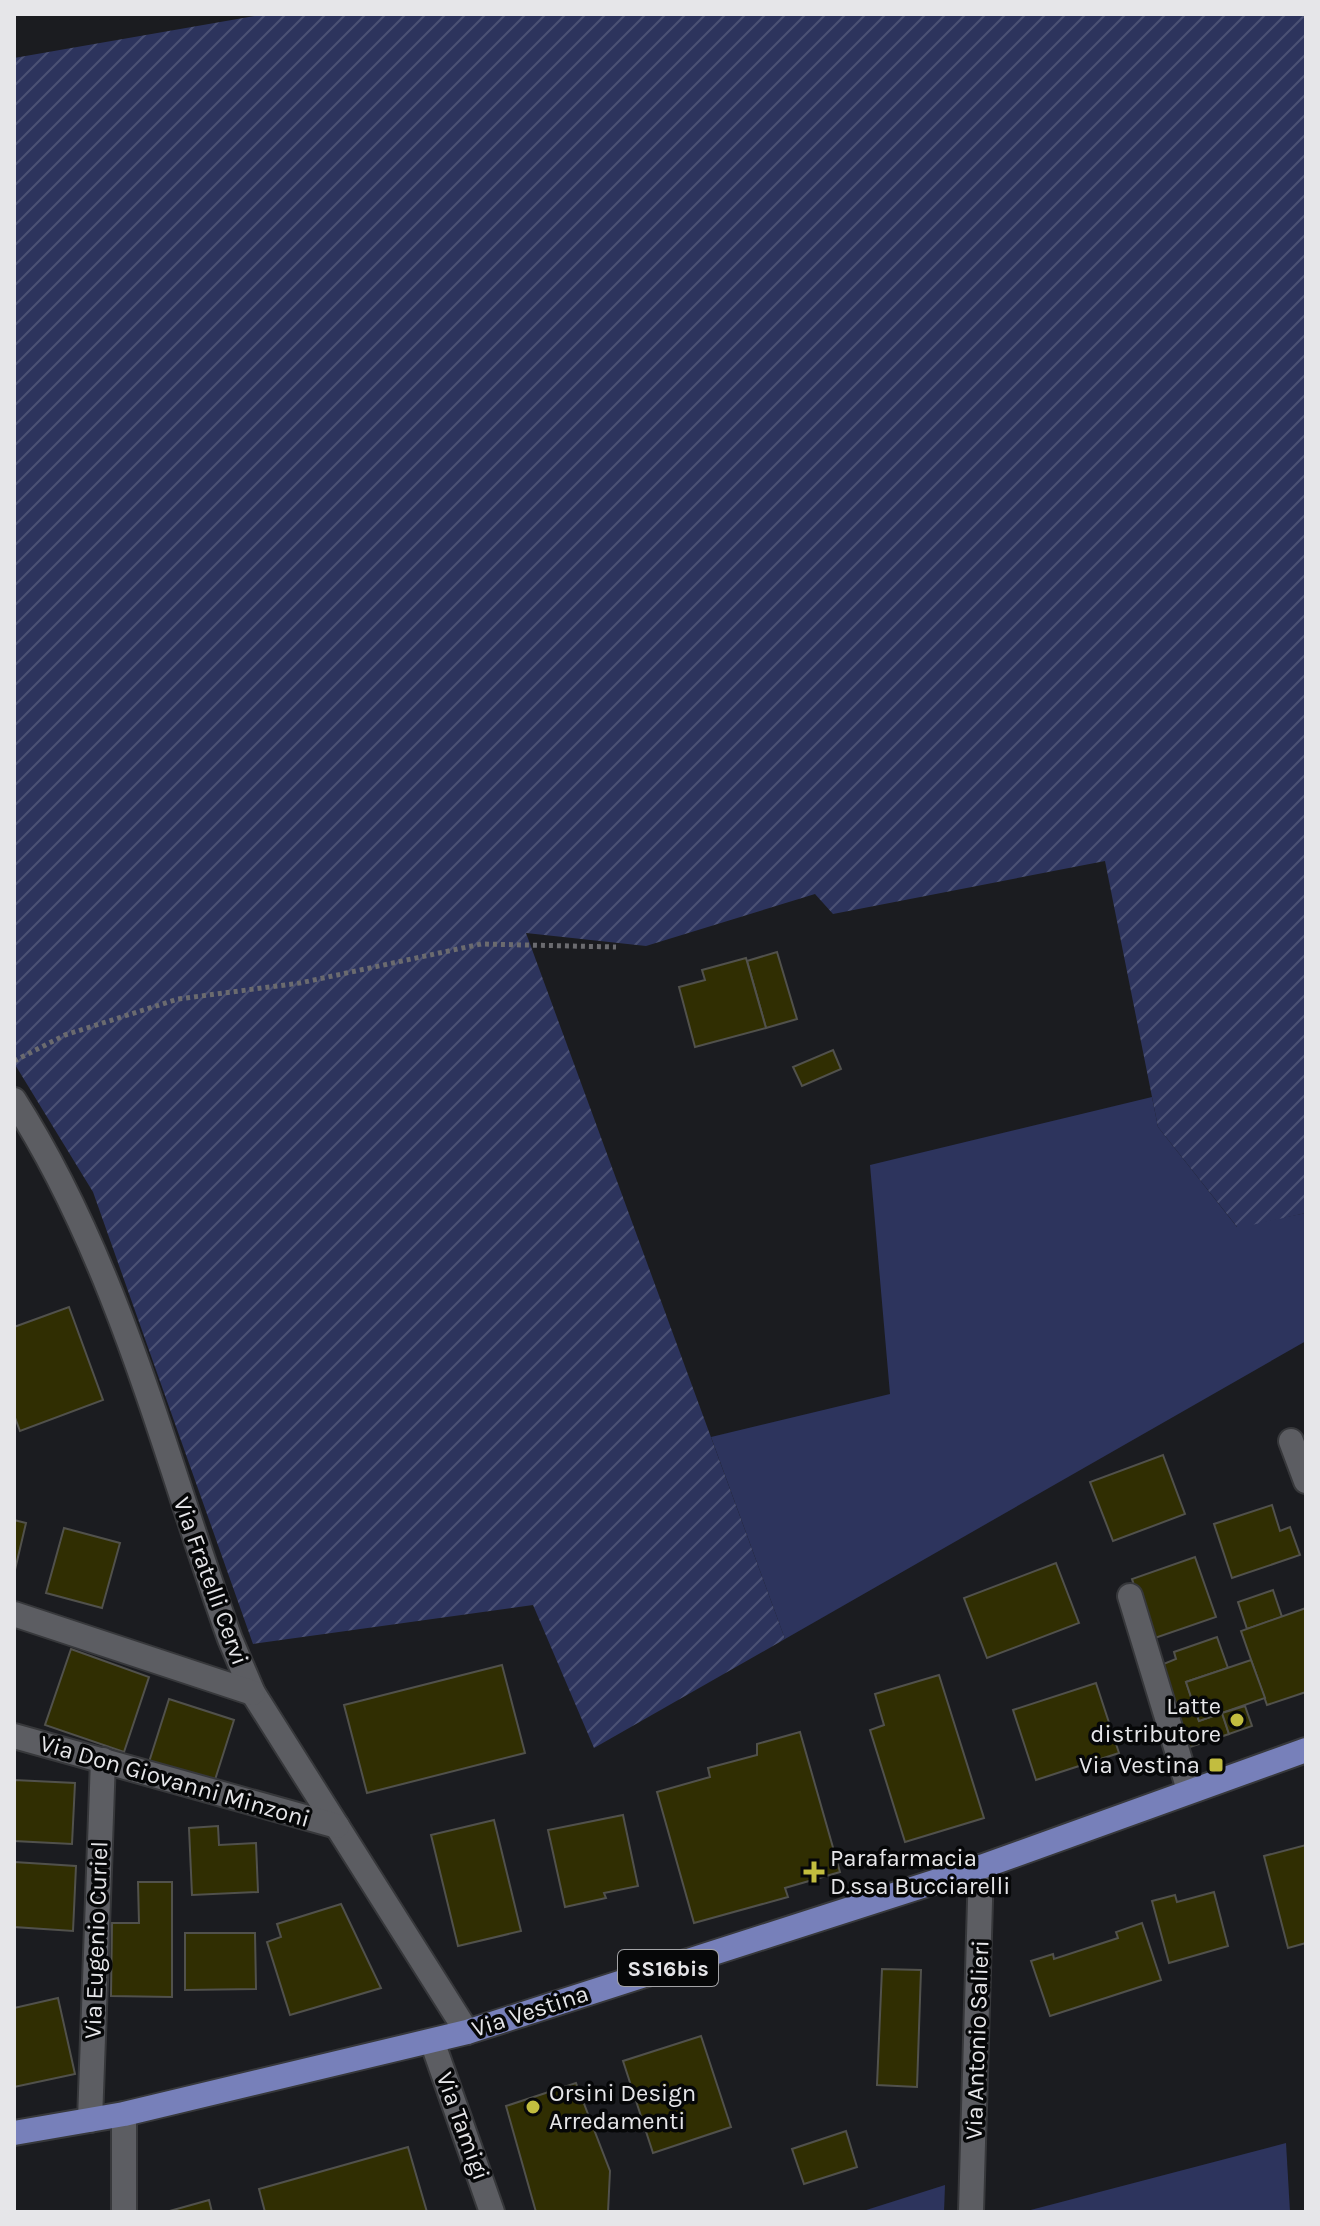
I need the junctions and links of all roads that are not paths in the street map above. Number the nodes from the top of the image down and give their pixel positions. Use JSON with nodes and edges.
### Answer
{"nodes":[{"id":1,"x":14,"y":1100,"type":"edge"},
{"id":2,"x":1291,"y":1441,"type":"dead end"},
{"id":3,"x":1306,"y":1481,"type":"edge"},
{"id":4,"x":1130,"y":1596,"type":"dead end"},
{"id":5,"x":14,"y":1614,"type":"edge"},
{"id":6,"x":253,"y":1693,"type":"junction"},
{"id":7,"x":14,"y":1736,"type":"edge"},
{"id":8,"x":1306,"y":1750,"type":"edge"},
{"id":9,"x":103,"y":1760,"type":"junction"},
{"id":10,"x":1189,"y":1790,"type":"junction"},
{"id":11,"x":337,"y":1826,"type":"junction"},
{"id":12,"x":981,"y":1867,"type":"junction"},
{"id":13,"x":467,"y":2032,"type":"junction"},
{"id":14,"x":432,"y":2041,"type":"junction"},
{"id":15,"x":124,"y":2114,"type":"junction"},
{"id":16,"x":90,"y":2120,"type":"junction"},
{"id":17,"x":14,"y":2133,"type":"edge"},
{"id":18,"x":124,"y":2212,"type":"edge"},
{"id":19,"x":492,"y":2212,"type":"edge"},
{"id":20,"x":971,"y":2212,"type":"edge"}],
"edges":[{"from":1,"to":6,"type":"street","name":"Via Fratelli Cervi"},
{"from":2,"to":3,"type":"street"},
{"from":4,"to":10,"type":"street"},
{"from":5,"to":6,"type":"street"},
{"from":6,"to":11,"type":"street","name":"Via Fratelli Cervi"},
{"from":7,"to":9,"type":"street","name":"Via Don Giovanni Minzoni"},
{"from":8,"to":10,"type":"main road","name":"Via Vestina","number":"SS16bis"},
{"from":9,"to":11,"type":"street","name":"Via Don Giovanni Minzoni"},
{"from":9,"to":16,"type":"street","name":"Via Eugenio Curiel"},
{"from":10,"to":12,"type":"main road","name":"Via Vestina","number":"SS16bis"},
{"from":11,"to":13,"type":"street","name":"Via Fratelli Cervi"},
{"from":12,"to":13,"type":"main road","name":"Via Vestina","number":"SS16bis"},
{"from":12,"to":20,"type":"street","name":"Via Antonio Salieri"},
{"from":13,"to":14,"type":"main road","name":"Via Vestina","number":"SS16bis"},
{"from":14,"to":15,"type":"main road","name":"Via Vestina","number":"SS16bis"},
{"from":14,"to":19,"type":"street","name":"Via Tamigi"},
{"from":15,"to":16,"type":"main road","name":"Via Vestina","number":"SS16bis"},
{"from":15,"to":18,"type":"street"},
{"from":16,"to":17,"type":"main road","name":"Via Vestina","number":"SS16bis"}]}
